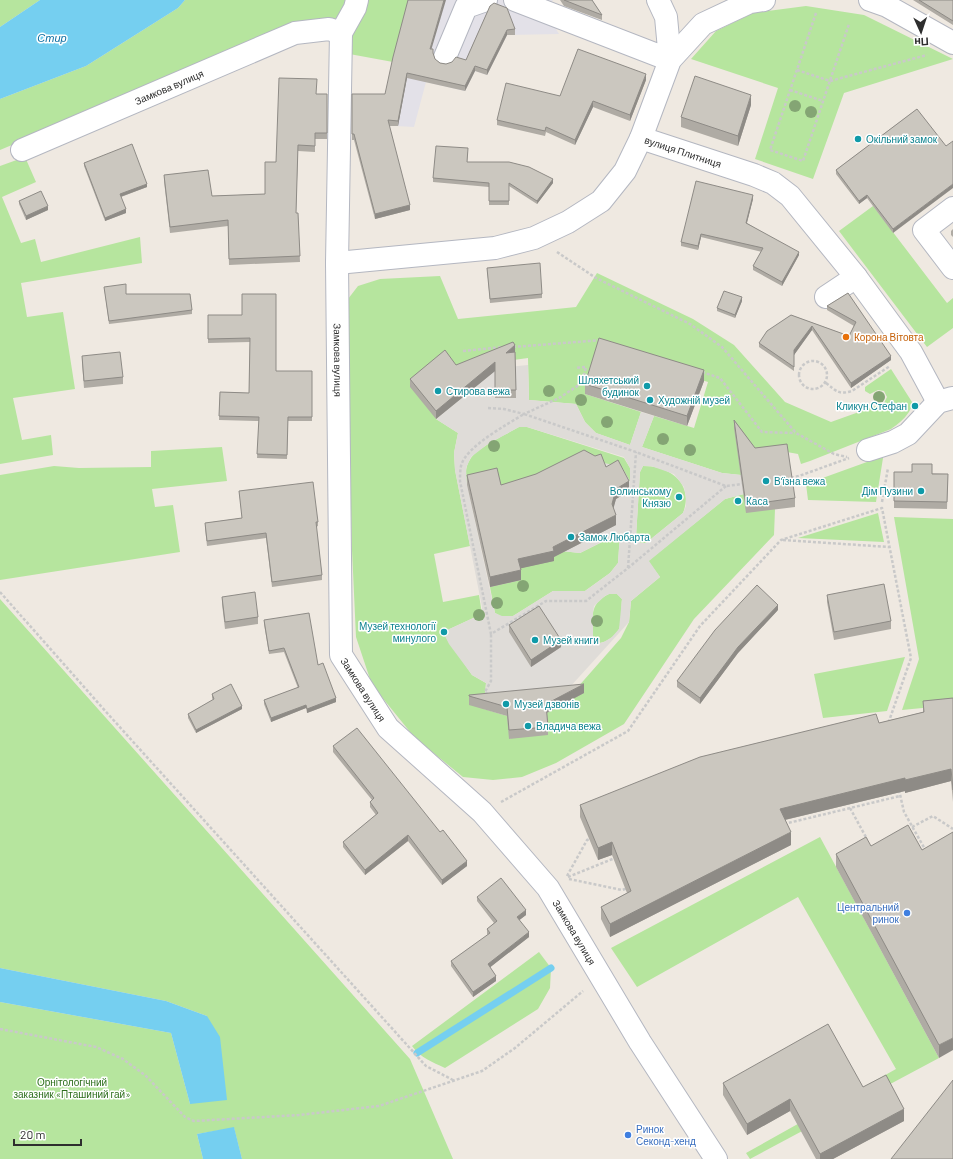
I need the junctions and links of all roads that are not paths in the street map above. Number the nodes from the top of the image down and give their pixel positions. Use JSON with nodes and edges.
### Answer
{"nodes":[{"id":1,"x":356,"y":0,"type":"edge"},
{"id":2,"x":486,"y":0,"type":"edge"},
{"id":3,"x":515,"y":0,"type":"edge"},
{"id":4,"x":658,"y":0,"type":"edge"},
{"id":5,"x":764,"y":0,"type":"edge"},
{"id":6,"x":877,"y":1,"type":"edge"},
{"id":7,"x":341,"y":33,"type":"junction"},
{"id":8,"x":953,"y":43,"type":"edge"},
{"id":9,"x":445,"y":57,"type":"dead end"},
{"id":10,"x":670,"y":60,"type":"junction"},
{"id":11,"x":640,"y":138,"type":"junction"},
{"id":12,"x":22,"y":150,"type":"dead end"},
{"id":13,"x":953,"y":208,"type":"edge"},
{"id":14,"x":338,"y":263,"type":"junction"},
{"id":15,"x":953,"y":268,"type":"edge"},
{"id":16,"x":856,"y":277,"type":"junction"},
{"id":17,"x":826,"y":297,"type":"dead end"},
{"id":18,"x":946,"y":400,"type":"edge"},
{"id":19,"x":868,"y":450,"type":"dead end"},
{"id":20,"x":716,"y":1159,"type":"edge"}],
"edges":[{"from":1,"to":7,"type":"street","name":"Замкова вулиця"},
{"from":2,"to":9,"type":"street"},
{"from":3,"to":10,"type":"street"},
{"from":4,"to":10,"type":"street"},
{"from":5,"to":10,"type":"street"},
{"from":6,"to":8,"type":"street"},
{"from":7,"to":12,"type":"street","name":"Замкова вулиця"},
{"from":7,"to":14,"type":"street","name":"Замкова вулиця"},
{"from":10,"to":11,"type":"street"},
{"from":11,"to":14,"type":"street","name":"вулиця Плитниця"},
{"from":11,"to":16,"type":"street","name":"вулиця Плитниця"},
{"from":13,"to":15,"type":"street"},
{"from":14,"to":20,"type":"street","name":"Замкова вулиця"},
{"from":16,"to":17,"type":"street"},
{"from":16,"to":18,"type":"street","name":"вулиця Плитниця"},
{"from":18,"to":19,"type":"street"}]}
